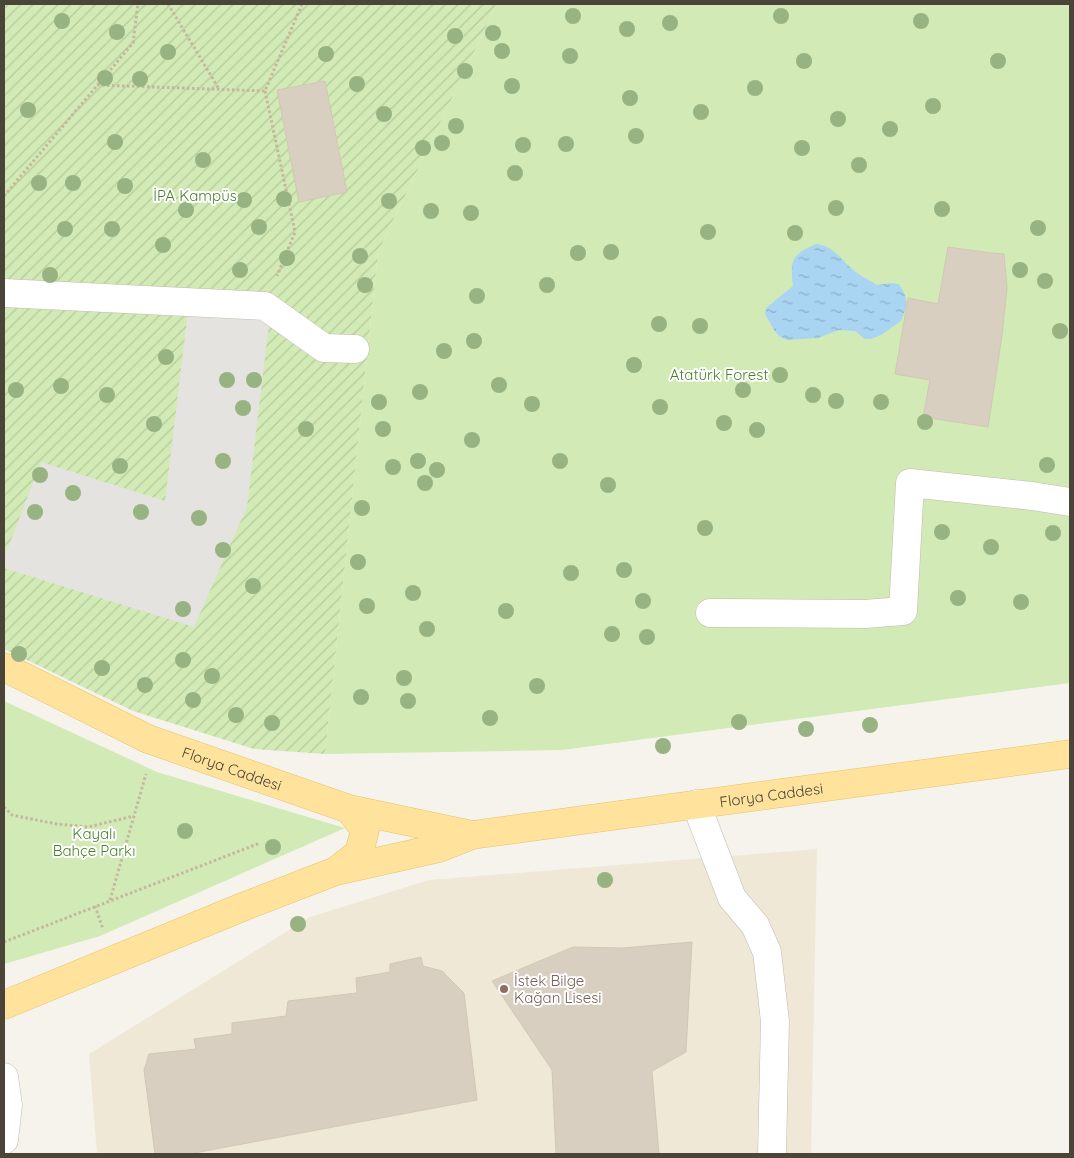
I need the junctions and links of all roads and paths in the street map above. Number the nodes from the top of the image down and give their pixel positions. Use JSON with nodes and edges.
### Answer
{"nodes":[{"id":1,"x":138,"y":4,"type":"edge"},
{"id":2,"x":168,"y":4,"type":"edge"},
{"id":3,"x":302,"y":4,"type":"edge"},
{"id":4,"x":97,"y":85,"type":"junction"},
{"id":5,"x":220,"y":90,"type":"junction"},
{"id":6,"x":265,"y":91,"type":"junction"},
{"id":7,"x":4,"y":196,"type":"edge"},
{"id":8,"x":4,"y":294,"type":"edge"},
{"id":9,"x":265,"y":306,"type":"junction"},
{"id":10,"x":355,"y":349,"type":"dead end"},
{"id":11,"x":1070,"y":502,"type":"edge"},
{"id":12,"x":710,"y":613,"type":"dead end"},
{"id":13,"x":4,"y":667,"type":"edge"},
{"id":14,"x":156,"y":742,"type":"junction"},
{"id":15,"x":1070,"y":754,"type":"edge"},
{"id":16,"x":696,"y":804,"type":"junction"},
{"id":17,"x":4,"y":807,"type":"edge"},
{"id":18,"x":348,"y":809,"type":"junction"},
{"id":19,"x":134,"y":816,"type":"junction"},
{"id":20,"x":472,"y":835,"type":"junction"},
{"id":21,"x":260,"y":843,"type":"dead end"},
{"id":22,"x":336,"y":871,"type":"junction"},
{"id":23,"x":110,"y":900,"type":"junction"},
{"id":24,"x":4,"y":942,"type":"edge"},
{"id":25,"x":4,"y":1005,"type":"edge"},
{"id":26,"x":4,"y":1077,"type":"edge"},
{"id":27,"x":4,"y":1140,"type":"edge"},
{"id":28,"x":772,"y":1154,"type":"edge"}],
"edges":[{"from":1,"to":4,"type":"path"},
{"from":2,"to":5,"type":"path"},
{"from":3,"to":6,"type":"path"},
{"from":4,"to":5,"type":"path"},
{"from":4,"to":7,"type":"path"},
{"from":5,"to":6,"type":"path"},
{"from":6,"to":9,"type":"path"},
{"from":8,"to":9,"type":"lane"},
{"from":9,"to":10,"type":"lane"},
{"from":11,"to":12,"type":"lane"},
{"from":13,"to":14,"type":"main road","name":"Florya Caddesi"},
{"from":14,"to":18,"type":"main road","name":"Florya Caddesi"},
{"from":14,"to":19,"type":"path"},
{"from":15,"to":16,"type":"main road","name":"Florya Caddesi"},
{"from":16,"to":20,"type":"main road","name":"Florya Caddesi"},
{"from":16,"to":28,"type":"lane"},
{"from":17,"to":19,"type":"path"},
{"from":18,"to":20,"type":"main road","name":"Florya Caddesi"},
{"from":18,"to":22,"type":"main road"},
{"from":19,"to":23,"type":"path"},
{"from":20,"to":22,"type":"main road","name":"Florya Caddesi"},
{"from":21,"to":23,"type":"path"},
{"from":22,"to":25,"type":"main road","name":"Florya Caddesi"},
{"from":23,"to":24,"type":"path"},
{"from":26,"to":27,"type":"lane"}]}
